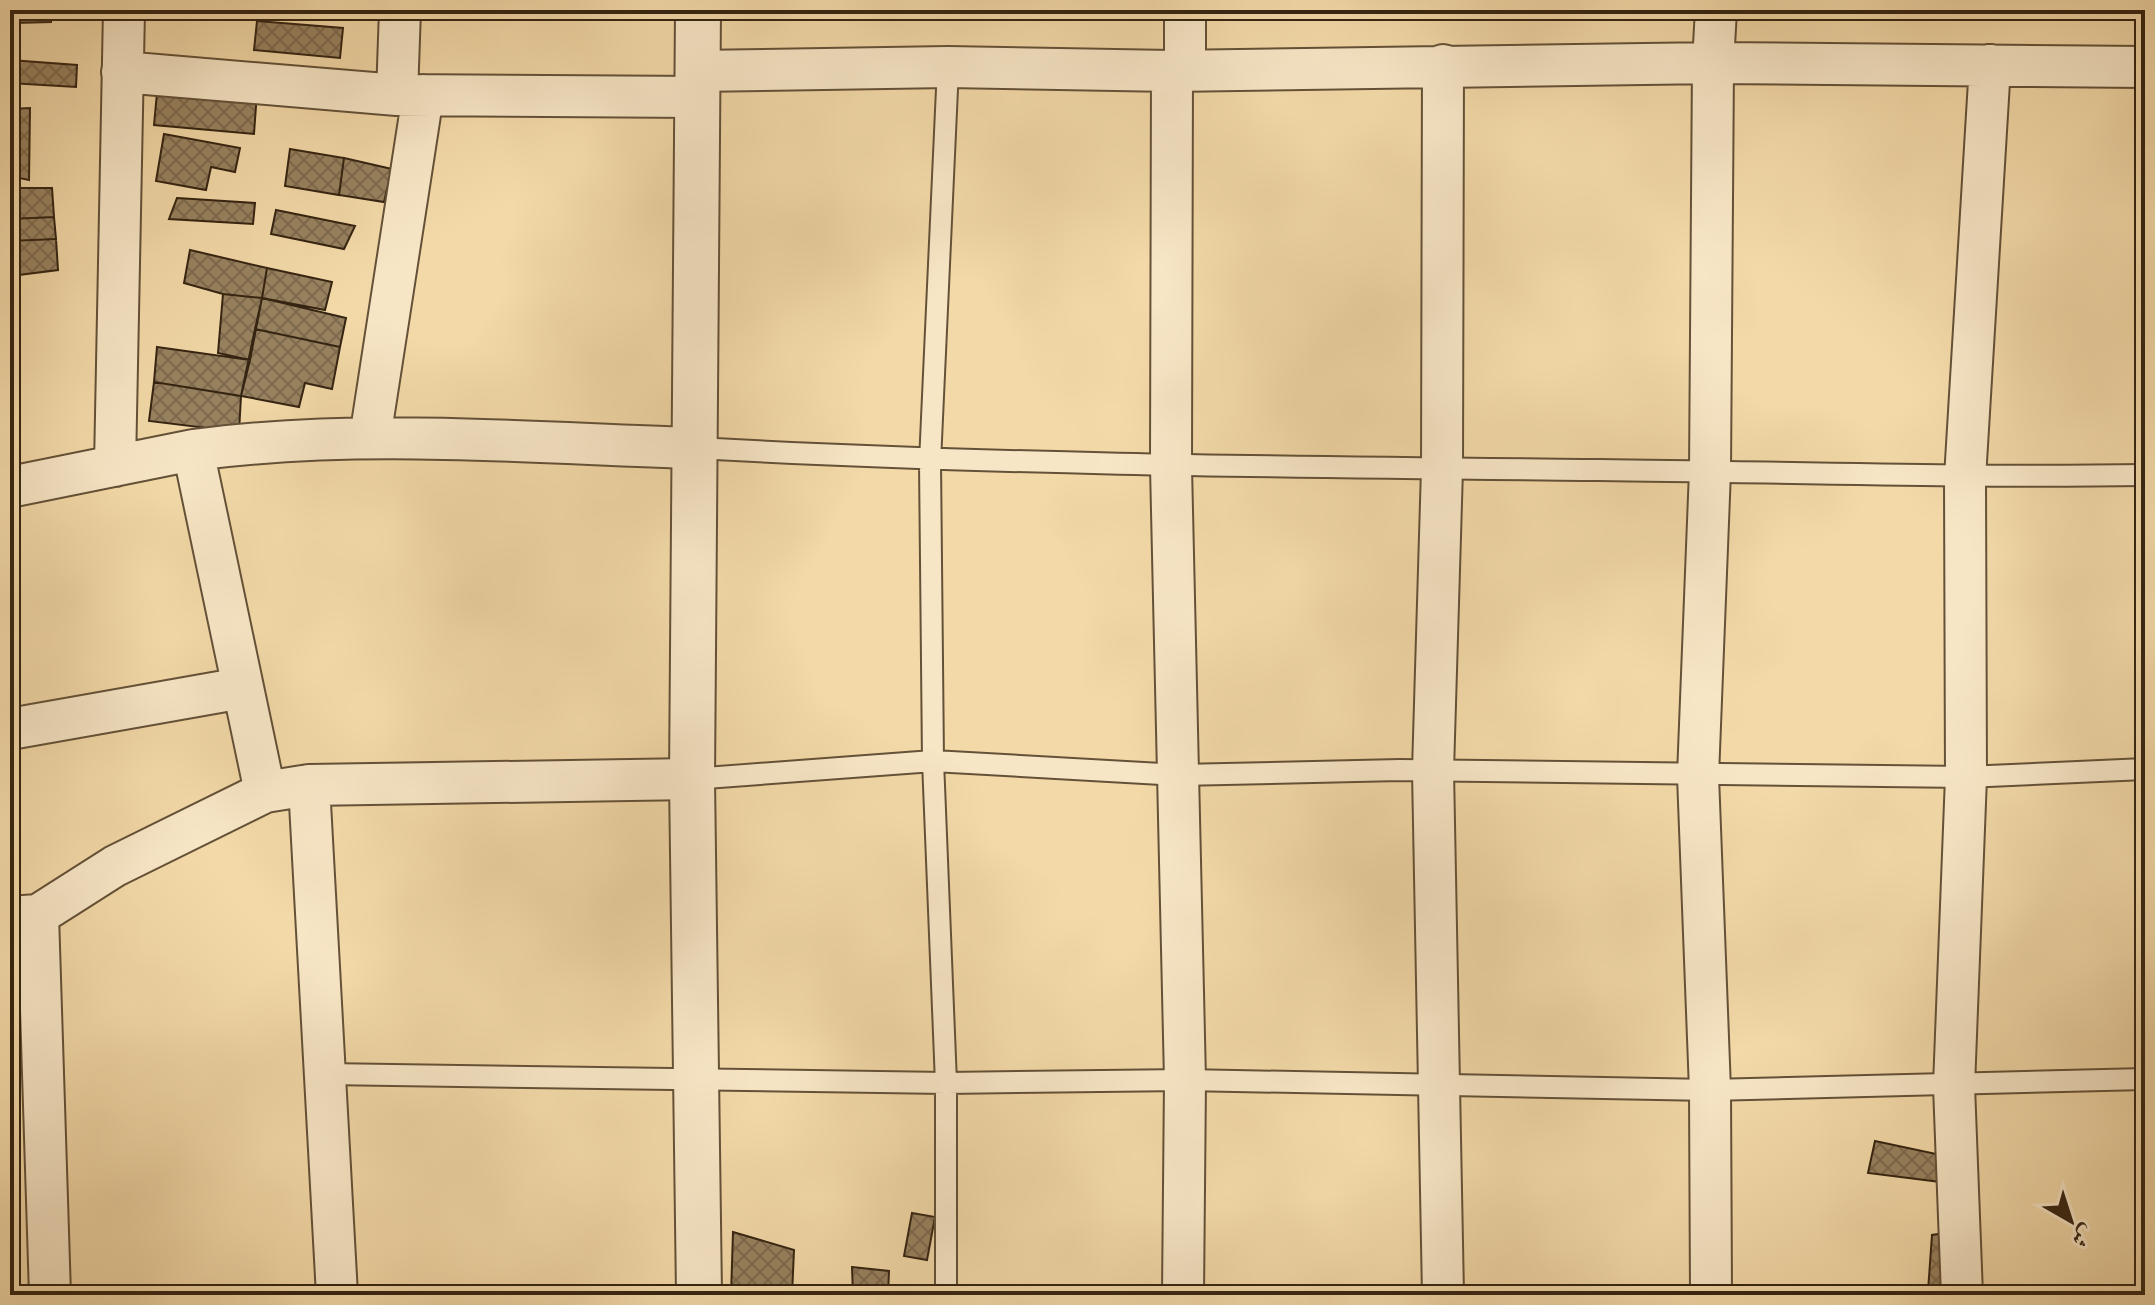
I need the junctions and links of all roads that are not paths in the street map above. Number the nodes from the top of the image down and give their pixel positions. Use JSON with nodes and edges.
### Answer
{"nodes":[{"id":1,"x":124,"y":10,"type":"edge"},
{"id":2,"x":400,"y":10,"type":"edge"},
{"id":3,"x":698,"y":10,"type":"edge"},
{"id":4,"x":1185,"y":10,"type":"edge"},
{"id":5,"x":1716,"y":10,"type":"edge"},
{"id":6,"x":1713,"y":63,"type":"junction"},
{"id":7,"x":1443,"y":65,"type":"junction"},
{"id":8,"x":1990,"y":65,"type":"junction"},
{"id":9,"x":948,"y":67,"type":"junction"},
{"id":10,"x":2145,"y":67,"type":"edge"},
{"id":11,"x":1178,"y":70,"type":"junction"},
{"id":12,"x":122,"y":72,"type":"junction"},
{"id":13,"x":697,"y":84,"type":"junction"},
{"id":14,"x":410,"y":95,"type":"junction"},
{"id":15,"x":370,"y":438,"type":"junction"},
{"id":16,"x":696,"y":448,"type":"junction"},
{"id":17,"x":193,"y":450,"type":"junction"},
{"id":18,"x":930,"y":462,"type":"junction"},
{"id":19,"x":115,"y":466,"type":"junction"},
{"id":20,"x":1171,"y":467,"type":"junction"},
{"id":21,"x":1442,"y":469,"type":"junction"},
{"id":22,"x":1710,"y":471,"type":"junction"},
{"id":23,"x":2145,"y":475,"type":"edge"},
{"id":24,"x":1965,"y":478,"type":"junction"},
{"id":25,"x":10,"y":487,"type":"edge"},
{"id":26,"x":242,"y":688,"type":"junction"},
{"id":27,"x":10,"y":729,"type":"edge"},
{"id":28,"x":933,"y":761,"type":"junction"},
{"id":29,"x":2145,"y":769,"type":"edge"},
{"id":30,"x":1433,"y":771,"type":"junction"},
{"id":31,"x":1179,"y":775,"type":"junction"},
{"id":32,"x":1698,"y":776,"type":"junction"},
{"id":33,"x":1966,"y":777,"type":"junction"},
{"id":34,"x":692,"y":779,"type":"junction"},
{"id":35,"x":309,"y":785,"type":"junction"},
{"id":36,"x":265,"y":792,"type":"junction"},
{"id":37,"x":24,"y":916,"type":"edge"},
{"id":38,"x":325,"y":1074,"type":"junction"},
{"id":39,"x":696,"y":1077,"type":"junction"},
{"id":40,"x":2145,"y":1079,"type":"edge"},
{"id":41,"x":1185,"y":1080,"type":"junction"},
{"id":42,"x":946,"y":1083,"type":"junction"},
{"id":43,"x":1440,"y":1084,"type":"junction"},
{"id":44,"x":1954,"y":1086,"type":"junction"},
{"id":45,"x":1710,"y":1090,"type":"junction"},
{"id":46,"x":50,"y":1295,"type":"edge"},
{"id":47,"x":337,"y":1295,"type":"edge"},
{"id":48,"x":699,"y":1295,"type":"edge"},
{"id":49,"x":946,"y":1295,"type":"edge"},
{"id":50,"x":1183,"y":1295,"type":"edge"},
{"id":51,"x":1443,"y":1295,"type":"edge"},
{"id":52,"x":1711,"y":1295,"type":"edge"},
{"id":53,"x":1962,"y":1295,"type":"edge"}],
"edges":[{"from":1,"to":12,"type":"street"},
{"from":2,"to":14,"type":"street"},
{"from":3,"to":13,"type":"street"},
{"from":4,"to":11,"type":"street"},
{"from":5,"to":6,"type":"street"},
{"from":6,"to":7,"type":"street"},
{"from":6,"to":8,"type":"street"},
{"from":6,"to":22,"type":"street"},
{"from":7,"to":11,"type":"street"},
{"from":7,"to":21,"type":"street"},
{"from":8,"to":10,"type":"street"},
{"from":8,"to":24,"type":"street"},
{"from":9,"to":11,"type":"street"},
{"from":9,"to":13,"type":"street"},
{"from":9,"to":18,"type":"lane"},
{"from":11,"to":20,"type":"street"},
{"from":12,"to":14,"type":"street"},
{"from":12,"to":19,"type":"street"},
{"from":13,"to":14,"type":"street"},
{"from":13,"to":16,"type":"street"},
{"from":14,"to":15,"type":"street"},
{"from":15,"to":16,"type":"street"},
{"from":15,"to":17,"type":"street"},
{"from":16,"to":18,"type":"lane"},
{"from":16,"to":34,"type":"street"},
{"from":17,"to":19,"type":"street"},
{"from":17,"to":26,"type":"street"},
{"from":18,"to":20,"type":"lane"},
{"from":18,"to":28,"type":"lane"},
{"from":19,"to":25,"type":"street"},
{"from":20,"to":21,"type":"lane"},
{"from":20,"to":31,"type":"street"},
{"from":21,"to":22,"type":"lane"},
{"from":21,"to":30,"type":"street"},
{"from":22,"to":24,"type":"lane"},
{"from":22,"to":32,"type":"street"},
{"from":23,"to":24,"type":"lane"},
{"from":24,"to":33,"type":"street"},
{"from":26,"to":27,"type":"street"},
{"from":26,"to":36,"type":"street"},
{"from":28,"to":31,"type":"lane"},
{"from":28,"to":34,"type":"lane"},
{"from":28,"to":42,"type":"lane"},
{"from":29,"to":33,"type":"lane"},
{"from":30,"to":31,"type":"lane"},
{"from":30,"to":32,"type":"lane"},
{"from":30,"to":43,"type":"street"},
{"from":31,"to":41,"type":"street"},
{"from":32,"to":33,"type":"lane"},
{"from":32,"to":45,"type":"street"},
{"from":33,"to":44,"type":"street"},
{"from":34,"to":35,"type":"street"},
{"from":34,"to":39,"type":"street"},
{"from":35,"to":36,"type":"street"},
{"from":35,"to":38,"type":"street"},
{"from":36,"to":37,"type":"street"},
{"from":37,"to":46,"type":"street"},
{"from":38,"to":39,"type":"lane"},
{"from":38,"to":47,"type":"street"},
{"from":39,"to":42,"type":"lane"},
{"from":39,"to":48,"type":"street"},
{"from":40,"to":44,"type":"lane"},
{"from":41,"to":42,"type":"lane"},
{"from":41,"to":43,"type":"lane"},
{"from":41,"to":50,"type":"street"},
{"from":42,"to":49,"type":"lane"},
{"from":43,"to":45,"type":"lane"},
{"from":43,"to":51,"type":"street"},
{"from":44,"to":45,"type":"lane"},
{"from":44,"to":53,"type":"street"},
{"from":45,"to":52,"type":"street"}]}
